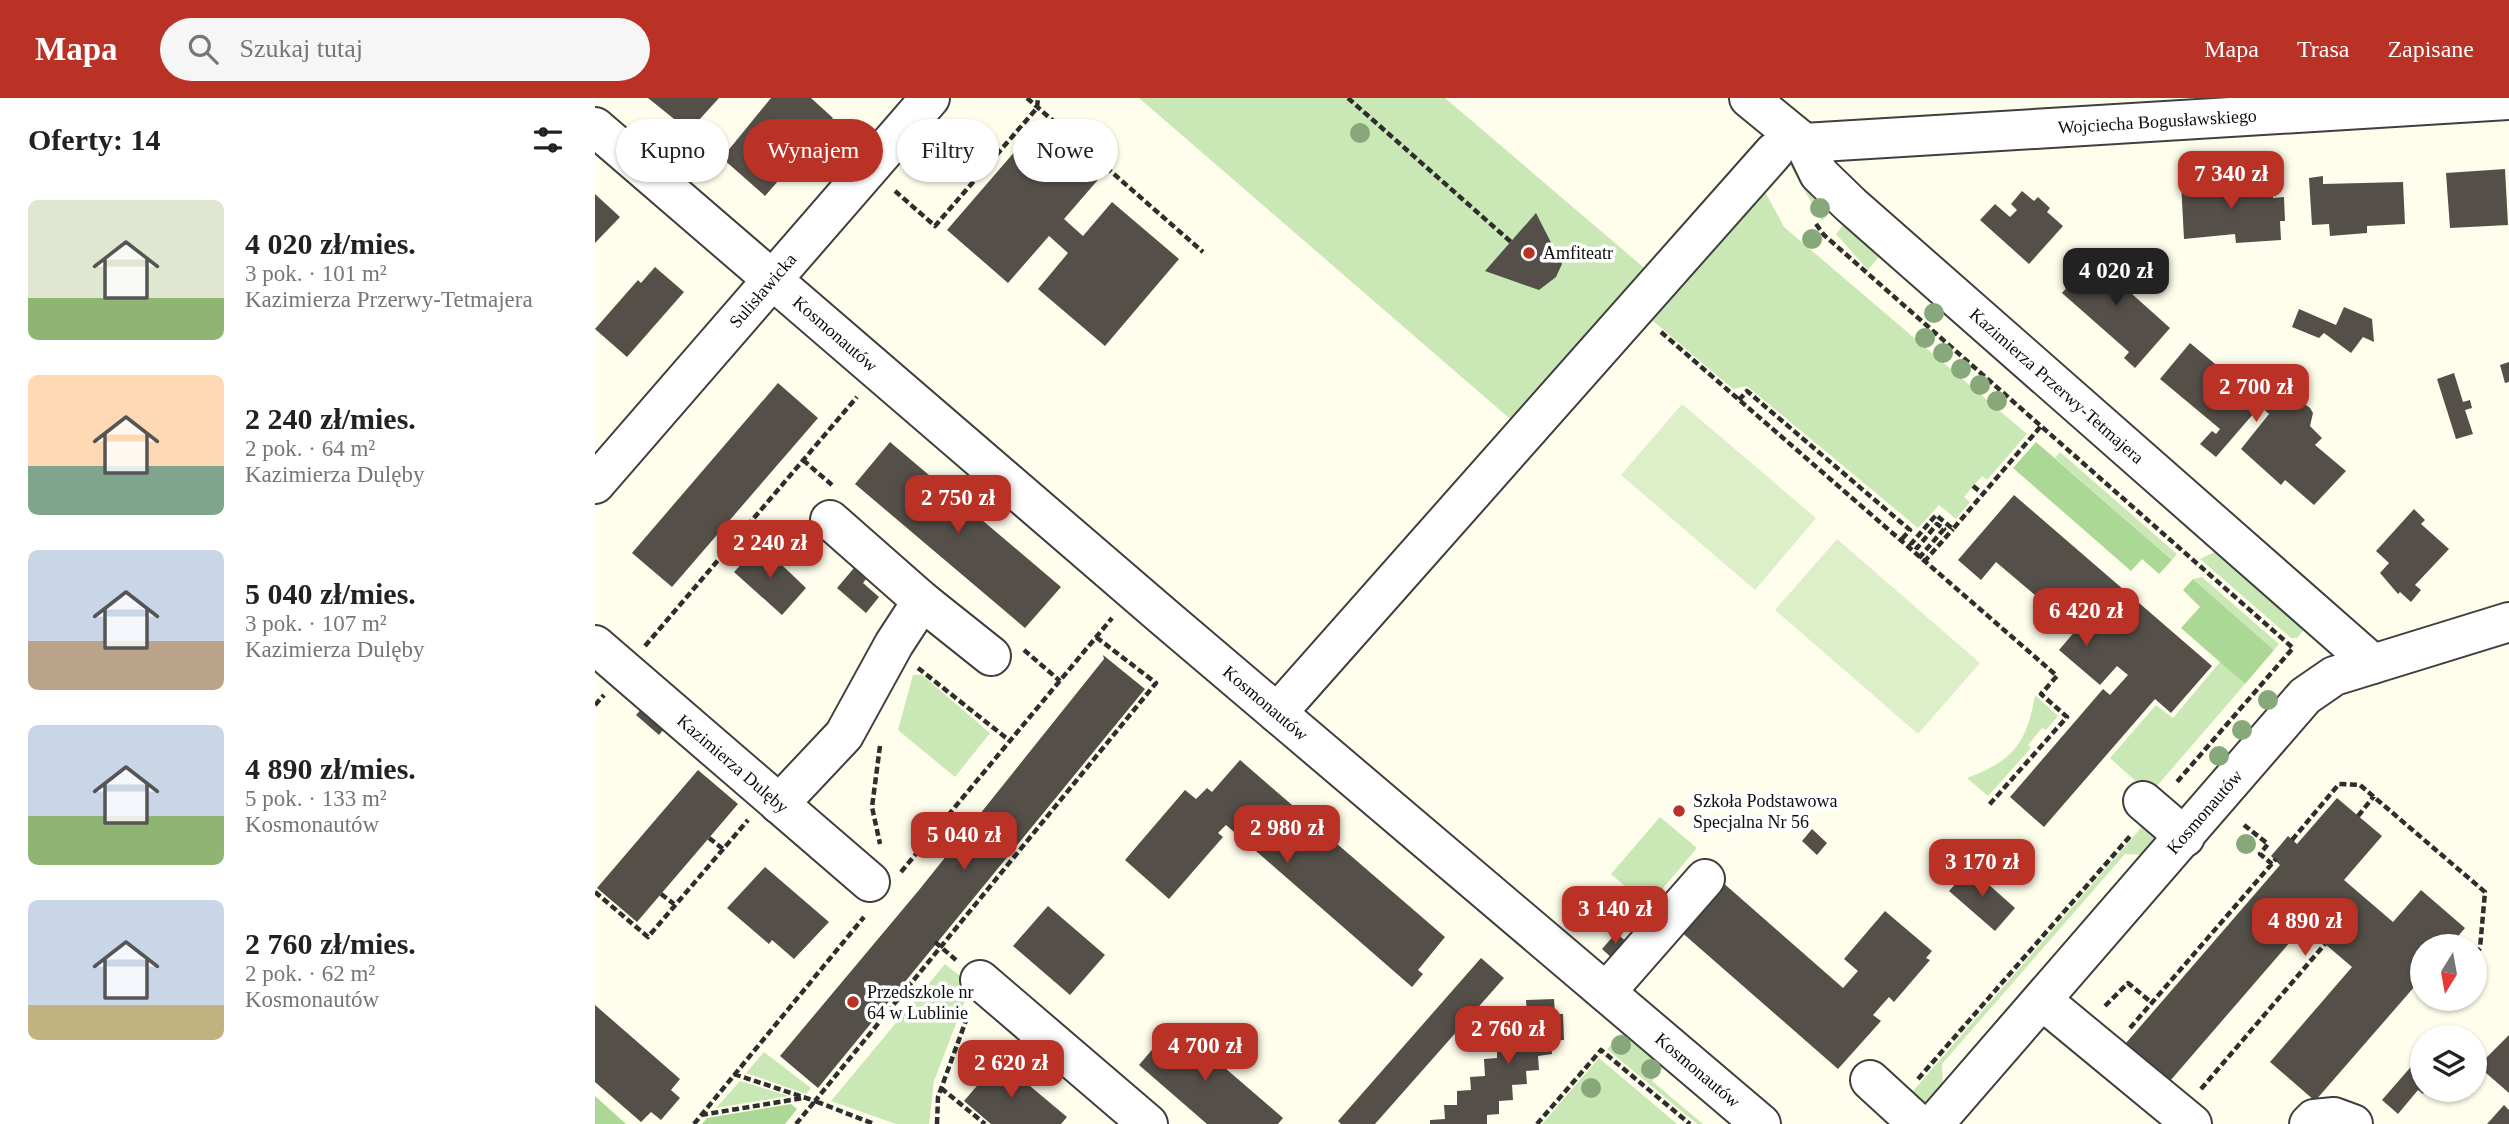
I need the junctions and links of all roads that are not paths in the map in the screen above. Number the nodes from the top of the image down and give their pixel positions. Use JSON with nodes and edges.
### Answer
{"nodes":[{"id":1,"x":930,"y":98,"type":"edge"},
{"id":2,"x":1749,"y":98,"type":"edge"},
{"id":3,"x":2509,"y":100,"type":"edge"},
{"id":4,"x":595,"y":127,"type":"edge"},
{"id":5,"x":1789,"y":147,"type":"junction"},
{"id":6,"x":771,"y":279,"type":"junction"},
{"id":7,"x":595,"y":484,"type":"edge"},
{"id":8,"x":830,"y":520,"type":"dead end"},
{"id":9,"x":922,"y":601,"type":"junction"},
{"id":10,"x":2509,"y":622,"type":"edge"},
{"id":11,"x":595,"y":645,"type":"edge"},
{"id":12,"x":991,"y":656,"type":"dead end"},
{"id":13,"x":2373,"y":664,"type":"junction"},
{"id":14,"x":1277,"y":713,"type":"junction"},
{"id":15,"x":775,"y":800,"type":"junction"},
{"id":16,"x":2148,"y":806,"type":"road end"},
{"id":17,"x":2185,"y":837,"type":"junction"},
{"id":18,"x":886,"y":877,"type":"road end"},
{"id":19,"x":1705,"y":879,"type":"dead end"},
{"id":20,"x":980,"y":980,"type":"road end"},
{"id":21,"x":1606,"y":992,"type":"junction"},
{"id":22,"x":2043,"y":1001,"type":"junction"},
{"id":23,"x":2195,"y":1108,"type":"edge"},
{"id":24,"x":1148,"y":1124,"type":"edge"},
{"id":25,"x":1761,"y":1124,"type":"edge"},
{"id":26,"x":1934,"y":1124,"type":"edge"},
{"id":27,"x":2309,"y":1124,"type":"edge"},
{"id":28,"x":2353,"y":1124,"type":"edge"}],
"edges":[{"from":1,"to":6,"type":"street","name":"Sulisławicka"},
{"from":2,"to":5,"type":"street","name":"Kazimierza Przerwy-Tetmajera"},
{"from":3,"to":5,"type":"street","name":"Wojciecha Bogusławskiego"},
{"from":4,"to":6,"type":"street","name":"Kosmonautów"},
{"from":5,"to":13,"type":"street","name":"Kazimierza Przerwy-Tetmajera"},
{"from":5,"to":14,"type":"street"},
{"from":6,"to":7,"type":"street","name":"Sulisławicka"},
{"from":6,"to":14,"type":"street","name":"Kosmonautów"},
{"from":8,"to":9,"type":"street"},
{"from":9,"to":12,"type":"street"},
{"from":9,"to":15,"type":"street"},
{"from":10,"to":13,"type":"street","name":"Kosmonautów"},
{"from":11,"to":15,"type":"street","name":"Kazimierza Dulęby"},
{"from":13,"to":17,"type":"street","name":"Kosmonautów"},
{"from":14,"to":21,"type":"street","name":"Kosmonautów"},
{"from":15,"to":18,"type":"street","name":"Kazimierza Dulęby"},
{"from":16,"to":17,"type":"street"},
{"from":17,"to":22,"type":"street","name":"Kosmonautów"},
{"from":19,"to":21,"type":"street"},
{"from":20,"to":24,"type":"street"},
{"from":21,"to":25,"type":"street","name":"Kosmonautów"},
{"from":22,"to":23,"type":"street"},
{"from":22,"to":26,"type":"street","name":"Kosmonautów"},
{"from":27,"to":28,"type":"street"}]}
